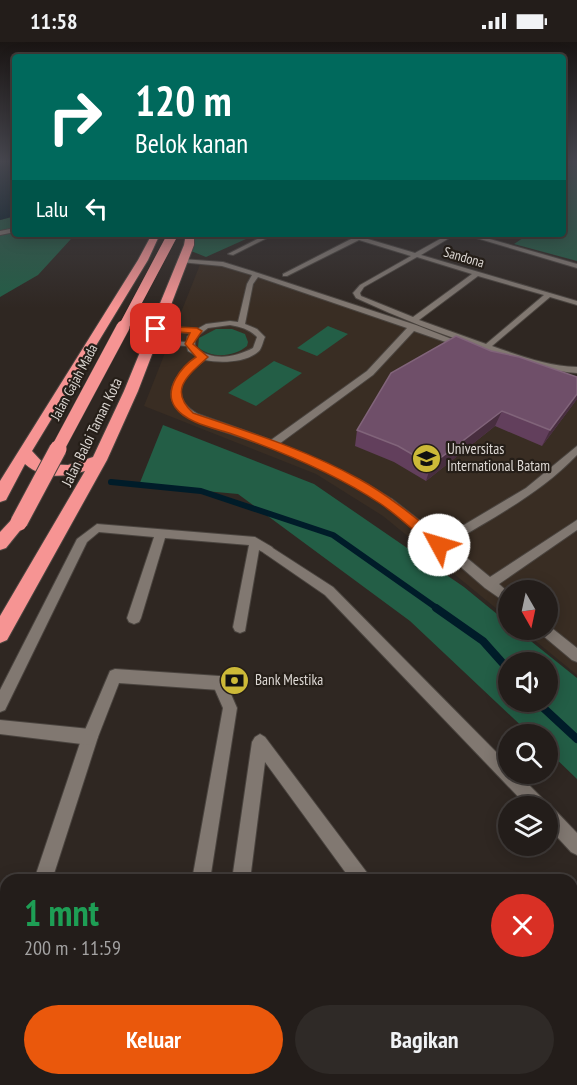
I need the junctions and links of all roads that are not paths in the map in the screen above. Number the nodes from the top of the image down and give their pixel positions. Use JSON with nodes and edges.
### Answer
{"nodes":[{"id":1,"x":154,"y":237,"type":"edge"},
{"id":2,"x":171,"y":237,"type":"edge"},
{"id":3,"x":189,"y":237,"type":"edge"},
{"id":4,"x":266,"y":237,"type":"edge"},
{"id":5,"x":355,"y":237,"type":"edge"},
{"id":6,"x":448,"y":237,"type":"edge"},
{"id":7,"x":476,"y":237,"type":"edge"},
{"id":8,"x":358,"y":238,"type":"junction"},
{"id":9,"x":231,"y":254,"type":"dead end"},
{"id":10,"x":416,"y":255,"type":"junction"},
{"id":11,"x":182,"y":261,"type":"junction"},
{"id":12,"x":577,"y":266,"type":"edge"},
{"id":13,"x":477,"y":273,"type":"junction"},
{"id":14,"x":256,"y":274,"type":"junction"},
{"id":15,"x":285,"y":275,"type":"dead end"},
{"id":16,"x":548,"y":295,"type":"junction"},
{"id":17,"x":577,"y":303,"type":"edge"},
{"id":18,"x":413,"y":323,"type":"junction"},
{"id":19,"x":241,"y":324,"type":"junction"},
{"id":20,"x":197,"y":331,"type":"junction"},
{"id":21,"x":154,"y":335,"type":"junction"},
{"id":22,"x":189,"y":344,"type":"junction"},
{"id":23,"x":488,"y":346,"type":"junction"},
{"id":24,"x":203,"y":357,"type":"junction"},
{"id":25,"x":577,"y":370,"type":"edge"},
{"id":26,"x":559,"y":379,"type":"edge"},
{"id":27,"x":272,"y":444,"type":"junction"},
{"id":28,"x":577,"y":449,"type":"edge"},
{"id":29,"x":24,"y":451,"type":"junction"},
{"id":30,"x":99,"y":460,"type":"junction"},
{"id":31,"x":0,"y":495,"type":"edge"},
{"id":32,"x":577,"y":524,"type":"edge"},
{"id":33,"x":161,"y":534,"type":"junction"},
{"id":34,"x":255,"y":542,"type":"junction"},
{"id":35,"x":0,"y":543,"type":"edge"},
{"id":36,"x":439,"y":545,"type":"junction"},
{"id":37,"x":489,"y":584,"type":"junction"},
{"id":38,"x":498,"y":591,"type":"edge"},
{"id":39,"x":134,"y":618,"type":"dead end"},
{"id":40,"x":240,"y":627,"type":"dead end"},
{"id":41,"x":0,"y":634,"type":"edge"},
{"id":42,"x":558,"y":640,"type":"edge"},
{"id":43,"x":577,"y":656,"type":"edge"},
{"id":44,"x":0,"y":705,"type":"edge"},
{"id":45,"x":0,"y":727,"type":"edge"},
{"id":46,"x":90,"y":737,"type":"junction"},
{"id":47,"x":528,"y":796,"type":"edge"},
{"id":48,"x":558,"y":826,"type":"edge"},
{"id":49,"x":577,"y":846,"type":"edge"},
{"id":50,"x":45,"y":874,"type":"edge"},
{"id":51,"x":202,"y":874,"type":"edge"},
{"id":52,"x":242,"y":874,"type":"edge"},
{"id":53,"x":358,"y":874,"type":"edge"}],
"edges":[{"from":1,"to":29,"type":"highway","name":"Jalan Gajah Mada"},
{"from":2,"to":35,"type":"highway","name":"Jalan Gajah Mada","bridge":true},
{"from":3,"to":11,"type":"highway","name":"Jalan Baloi Taman Kota"},
{"from":4,"to":9,"type":"street"},
{"from":5,"to":8,"type":"street","name":"Sandona"},
{"from":6,"to":10,"type":"street"},
{"from":7,"to":12,"type":"street"},
{"from":8,"to":10,"type":"street","name":"Sandona"},
{"from":8,"to":15,"type":"street"},
{"from":10,"to":13,"type":"street","name":"Sandona"},
{"from":10,"to":18,"type":"street"},
{"from":11,"to":14,"type":"street"},
{"from":11,"to":21,"type":"highway","name":"Jalan Baloi Taman Kota"},
{"from":13,"to":16,"type":"street","name":"Sandona"},
{"from":13,"to":18,"type":"street"},
{"from":14,"to":18,"type":"street"},
{"from":14,"to":19,"type":"street"},
{"from":16,"to":17,"type":"street","name":"Sandona"},
{"from":16,"to":23,"type":"street"},
{"from":18,"to":23,"type":"street"},
{"from":18,"to":26,"type":"street"},
{"from":18,"to":27,"type":"street"},
{"from":19,"to":20,"type":"street"},
{"from":19,"to":24,"type":"street"},
{"from":20,"to":21,"type":"street"},
{"from":20,"to":22,"type":"street"},
{"from":21,"to":22,"type":"street"},
{"from":21,"to":30,"type":"highway","name":"Jalan Baloi Taman Kota"},
{"from":22,"to":24,"type":"street"},
{"from":23,"to":25,"type":"street"},
{"from":24,"to":27,"type":"street"},
{"from":27,"to":36,"type":"street"},
{"from":28,"to":36,"type":"street"},
{"from":29,"to":30,"type":"highway"},
{"from":29,"to":31,"type":"highway","name":"Jalan Gajah Mada"},
{"from":30,"to":41,"type":"highway","name":"Jalan Baloi Taman Kota"},
{"from":32,"to":37,"type":"street"},
{"from":33,"to":34,"type":"street"},
{"from":33,"to":39,"type":"street"},
{"from":33,"to":44,"type":"street"},
{"from":34,"to":40,"type":"street"},
{"from":34,"to":47,"type":"street"},
{"from":36,"to":37,"type":"street"},
{"from":37,"to":38,"type":"street"},
{"from":42,"to":43,"type":"street"},
{"from":45,"to":46,"type":"street"},
{"from":46,"to":50,"type":"street"},
{"from":46,"to":51,"type":"street"},
{"from":48,"to":49,"type":"street"},
{"from":52,"to":53,"type":"street"}]}
